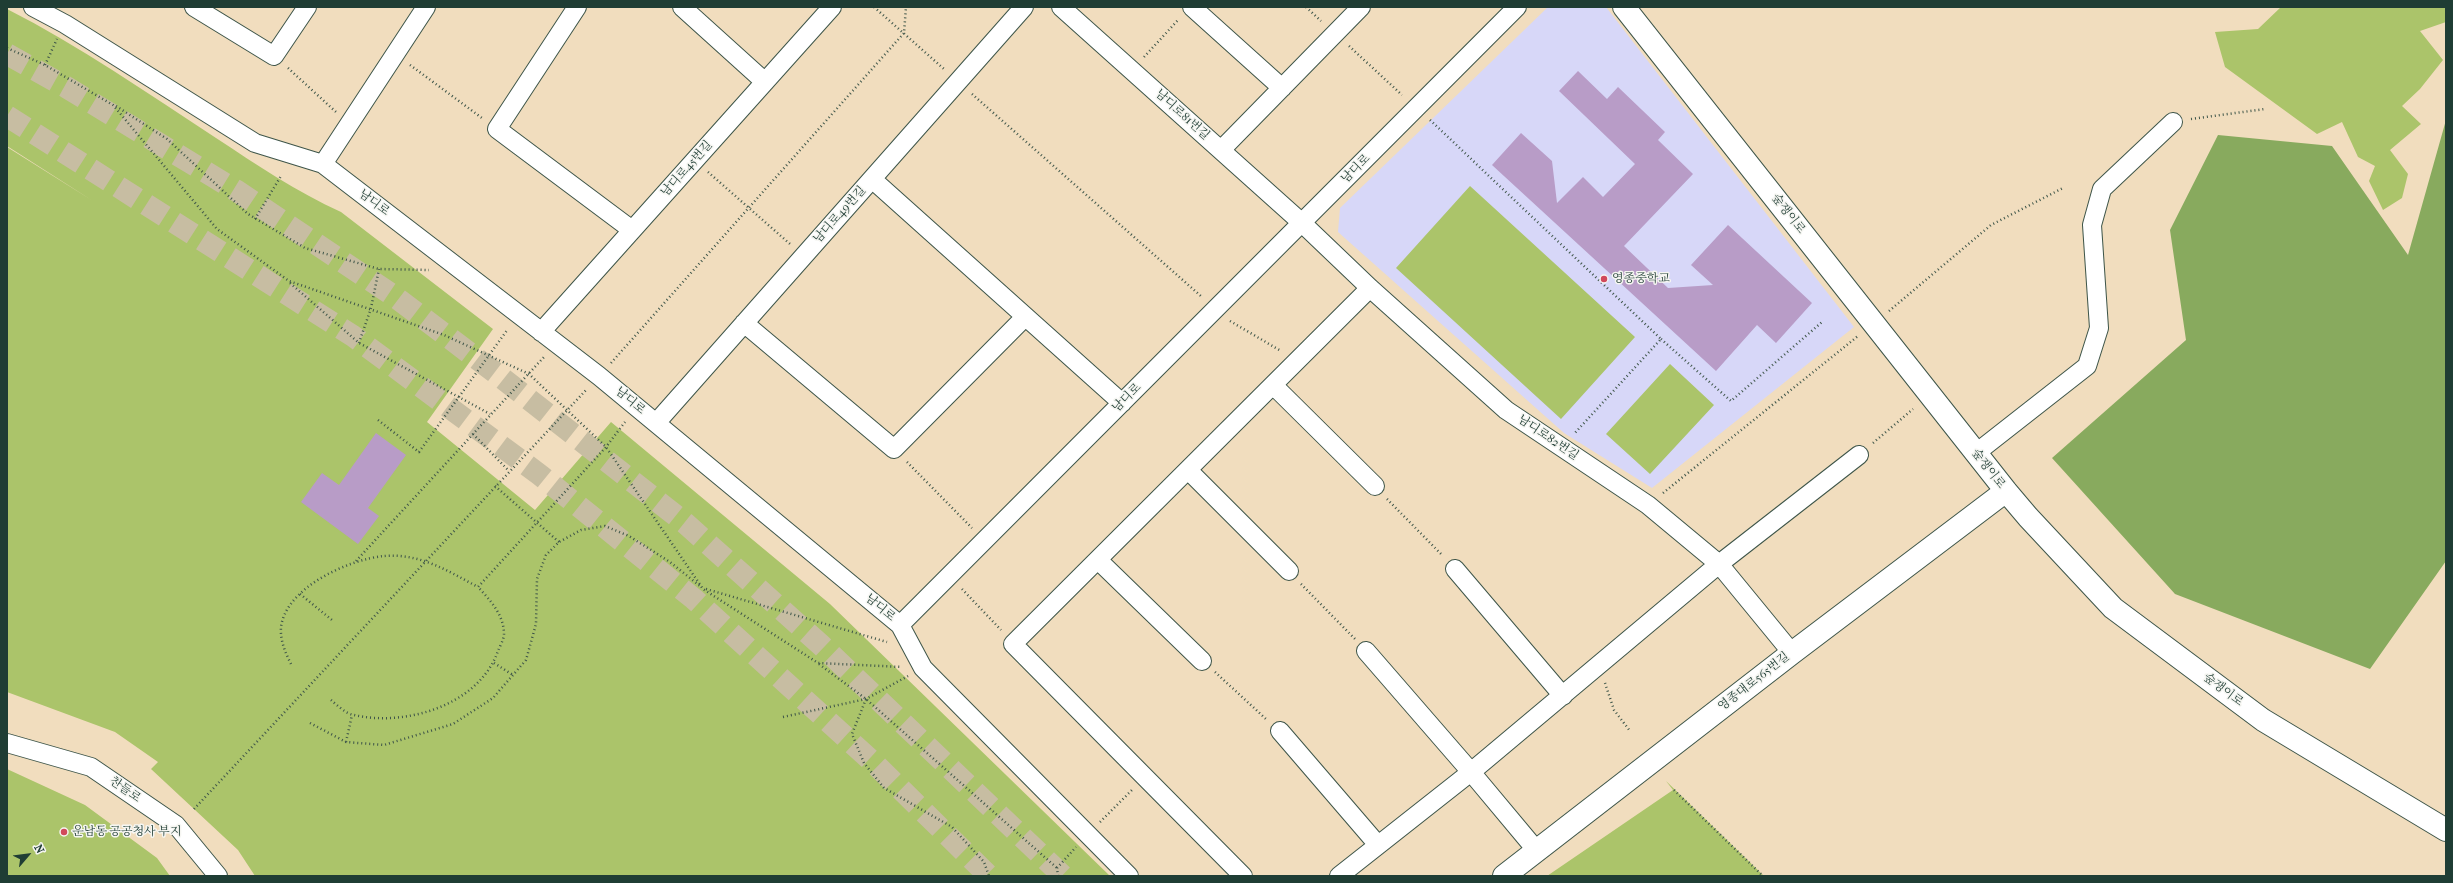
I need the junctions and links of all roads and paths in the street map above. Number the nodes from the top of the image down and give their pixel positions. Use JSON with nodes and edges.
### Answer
{"nodes":[{"id":1,"x":33,"y":7,"type":"edge"},
{"id":2,"x":194,"y":7,"type":"edge"},
{"id":3,"x":307,"y":7,"type":"edge"},
{"id":4,"x":426,"y":7,"type":"edge"},
{"id":5,"x":577,"y":7,"type":"edge"},
{"id":6,"x":682,"y":7,"type":"edge"},
{"id":7,"x":832,"y":7,"type":"edge"},
{"id":8,"x":874,"y":7,"type":"edge"},
{"id":9,"x":906,"y":7,"type":"edge"},
{"id":10,"x":1024,"y":7,"type":"edge"},
{"id":11,"x":1061,"y":7,"type":"edge"},
{"id":12,"x":1306,"y":7,"type":"edge"},
{"id":13,"x":1361,"y":7,"type":"edge"},
{"id":14,"x":1517,"y":7,"type":"edge"},
{"id":15,"x":1624,"y":7,"type":"edge"},
{"id":16,"x":1188,"y":10,"type":"edge"},
{"id":17,"x":1324,"y":23,"type":"dead end"},
{"id":18,"x":904,"y":33,"type":"junction"},
{"id":19,"x":1347,"y":44,"type":"dead end"},
{"id":20,"x":7,"y":50,"type":"edge"},
{"id":21,"x":395,"y":54,"type":"junction"},
{"id":22,"x":274,"y":56,"type":"junction"},
{"id":23,"x":1132,"y":70,"type":"junction"},
{"id":24,"x":765,"y":82,"type":"junction"},
{"id":25,"x":958,"y":82,"type":"junction"},
{"id":26,"x":1282,"y":88,"type":"junction"},
{"id":27,"x":113,"y":105,"type":"junction"},
{"id":28,"x":1417,"y":108,"type":"junction"},
{"id":29,"x":2265,"y":109,"type":"dead end"},
{"id":30,"x":2173,"y":122,"type":"joint"},
{"id":31,"x":350,"y":124,"type":"junction"},
{"id":32,"x":497,"y":129,"type":"junction"},
{"id":33,"x":1221,"y":150,"type":"junction"},
{"id":34,"x":694,"y":161,"type":"junction"},
{"id":35,"x":323,"y":164,"type":"junction"},
{"id":36,"x":281,"y":176,"type":"dead end"},
{"id":37,"x":872,"y":179,"type":"junction"},
{"id":38,"x":2063,"y":188,"type":"dead end"},
{"id":39,"x":749,"y":208,"type":"junction"},
{"id":40,"x":255,"y":219,"type":"junction"},
{"id":41,"x":1302,"y":223,"type":"junction"},
{"id":42,"x":632,"y":230,"type":"junction"},
{"id":43,"x":804,"y":256,"type":"junction"},
{"id":44,"x":379,"y":269,"type":"junction"},
{"id":45,"x":432,"y":270,"type":"dead end"},
{"id":46,"x":288,"y":281,"type":"junction"},
{"id":47,"x":1370,"y":288,"type":"junction"},
{"id":48,"x":371,"y":308,"type":"junction"},
{"id":49,"x":1216,"y":309,"type":"junction"},
{"id":50,"x":519,"y":314,"type":"junction"},
{"id":51,"x":1025,"y":317,"type":"junction"},
{"id":52,"x":1822,"y":322,"type":"dead end"},
{"id":53,"x":744,"y":323,"type":"junction"},
{"id":54,"x":1874,"y":324,"type":"junction"},
{"id":55,"x":541,"y":332,"type":"junction"},
{"id":56,"x":1661,"y":339,"type":"junction"},
{"id":57,"x":359,"y":343,"type":"junction"},
{"id":58,"x":556,"y":343,"type":"junction"},
{"id":59,"x":489,"y":356,"type":"junction"},
{"id":60,"x":1298,"y":361,"type":"junction"},
{"id":61,"x":529,"y":374,"type":"junction"},
{"id":62,"x":599,"y":376,"type":"junction"},
{"id":63,"x":1273,"y":385,"type":"junction"},
{"id":64,"x":459,"y":396,"type":"junction"},
{"id":65,"x":1122,"y":403,"type":"junction"},
{"id":66,"x":637,"y":407,"type":"junction"},
{"id":67,"x":1913,"y":409,"type":"dead end"},
{"id":68,"x":490,"y":414,"type":"junction"},
{"id":69,"x":378,"y":420,"type":"dead end"},
{"id":70,"x":656,"y":423,"type":"junction"},
{"id":71,"x":473,"y":434,"type":"junction"},
{"id":72,"x":606,"y":446,"type":"junction"},
{"id":73,"x":1562,"y":447,"type":"junction"},
{"id":74,"x":894,"y":449,"type":"junction"},
{"id":75,"x":1976,"y":453,"type":"junction"},
{"id":76,"x":1859,"y":455,"type":"joint"},
{"id":77,"x":1188,"y":470,"type":"junction"},
{"id":78,"x":509,"y":471,"type":"junction"},
{"id":79,"x":495,"y":486,"type":"junction"},
{"id":80,"x":1375,"y":486,"type":"joint"},
{"id":81,"x":2006,"y":491,"type":"junction"},
{"id":82,"x":1648,"y":505,"type":"junction"},
{"id":83,"x":537,"y":523,"type":"junction"},
{"id":84,"x":985,"y":541,"type":"junction"},
{"id":85,"x":559,"y":542,"type":"junction"},
{"id":86,"x":426,"y":560,"type":"junction"},
{"id":87,"x":1098,"y":560,"type":"junction"},
{"id":88,"x":356,"y":561,"type":"junction"},
{"id":89,"x":1719,"y":564,"type":"junction"},
{"id":90,"x":1456,"y":569,"type":"joint"},
{"id":91,"x":1289,"y":571,"type":"joint"},
{"id":92,"x":949,"y":576,"type":"junction"},
{"id":93,"x":478,"y":587,"type":"junction"},
{"id":94,"x":703,"y":589,"type":"junction"},
{"id":95,"x":300,"y":594,"type":"junction"},
{"id":96,"x":332,"y":620,"type":"dead end"},
{"id":97,"x":900,"y":625,"type":"junction"},
{"id":98,"x":1013,"y":644,"type":"junction"},
{"id":99,"x":913,"y":649,"type":"junction"},
{"id":100,"x":1366,"y":651,"type":"joint"},
{"id":101,"x":1792,"y":653,"type":"junction"},
{"id":102,"x":1202,"y":661,"type":"joint"},
{"id":103,"x":494,"y":663,"type":"junction"},
{"id":104,"x":291,"y":664,"type":"dead end"},
{"id":105,"x":818,"y":664,"type":"junction"},
{"id":106,"x":1599,"y":665,"type":"junction"},
{"id":107,"x":922,"y":668,"type":"junction"},
{"id":108,"x":513,"y":675,"type":"junction"},
{"id":109,"x":1563,"y":696,"type":"junction"},
{"id":110,"x":866,"y":699,"type":"junction"},
{"id":111,"x":331,"y":700,"type":"dead end"},
{"id":112,"x":352,"y":715,"type":"junction"},
{"id":113,"x":783,"y":717,"type":"dead end"},
{"id":114,"x":310,"y":723,"type":"dead end"},
{"id":115,"x":1280,"y":731,"type":"joint"},
{"id":116,"x":1630,"y":731,"type":"dead end"},
{"id":117,"x":346,"y":742,"type":"junction"},
{"id":118,"x":7,"y":743,"type":"edge"},
{"id":119,"x":1471,"y":772,"type":"junction"},
{"id":120,"x":1674,"y":790,"type":"dead end"},
{"id":121,"x":194,"y":809,"type":"dead end"},
{"id":122,"x":2446,"y":830,"type":"edge"},
{"id":123,"x":1378,"y":845,"type":"junction"},
{"id":124,"x":1536,"y":851,"type":"junction"},
{"id":125,"x":1057,"y":868,"type":"dead end"},
{"id":126,"x":218,"y":876,"type":"edge"},
{"id":127,"x":989,"y":876,"type":"edge"},
{"id":128,"x":1129,"y":876,"type":"edge"},
{"id":129,"x":1243,"y":876,"type":"edge"},
{"id":130,"x":1339,"y":876,"type":"edge"},
{"id":131,"x":1504,"y":876,"type":"edge"},
{"id":132,"x":1763,"y":876,"type":"edge"}],
"edges":[{"from":1,"to":35,"type":"street"},
{"from":2,"to":22,"type":"street"},
{"from":3,"to":22,"type":"street"},
{"from":4,"to":21,"type":"street"},
{"from":5,"to":32,"type":"street"},
{"from":6,"to":24,"type":"street"},
{"from":7,"to":24,"type":"street","name":"남디로45번길"},
{"from":8,"to":18,"type":"path"},
{"from":9,"to":18,"type":"path"},
{"from":10,"to":25,"type":"street","name":"남디로49번길"},
{"from":11,"to":23,"type":"street","name":"남디로81번길"},
{"from":12,"to":17,"type":"path"},
{"from":13,"to":26,"type":"street"},
{"from":14,"to":28,"type":"street","name":"남디로"},
{"from":15,"to":54,"type":"street","name":"숲쟁이로"},
{"from":16,"to":23,"type":"path"},
{"from":16,"to":26,"type":"street"},
{"from":18,"to":25,"type":"path"},
{"from":18,"to":39,"type":"path"},
{"from":19,"to":28,"type":"path"},
{"from":20,"to":27,"type":"path"},
{"from":21,"to":31,"type":"street"},
{"from":21,"to":32,"type":"path"},
{"from":22,"to":31,"type":"path"},
{"from":23,"to":33,"type":"street","name":"남디로81번길"},
{"from":24,"to":34,"type":"street","name":"남디로45번길"},
{"from":25,"to":37,"type":"street","name":"남디로49번길"},
{"from":25,"to":49,"type":"path"},
{"from":26,"to":33,"type":"street"},
{"from":27,"to":40,"type":"path"},
{"from":27,"to":46,"type":"path"},
{"from":28,"to":41,"type":"street","name":"남디로"},
{"from":28,"to":56,"type":"path"},
{"from":29,"to":30,"type":"path"},
{"from":30,"to":75,"type":"street"},
{"from":31,"to":35,"type":"street"},
{"from":32,"to":42,"type":"street"},
{"from":33,"to":41,"type":"street","name":"남디로81번길"},
{"from":34,"to":39,"type":"path"},
{"from":34,"to":42,"type":"street","name":"남디로45번길"},
{"from":35,"to":50,"type":"street","name":"남디로"},
{"from":36,"to":40,"type":"path"},
{"from":37,"to":43,"type":"street","name":"남디로49번길"},
{"from":37,"to":51,"type":"street"},
{"from":38,"to":54,"type":"path"},
{"from":39,"to":43,"type":"path"},
{"from":39,"to":62,"type":"path"},
{"from":40,"to":44,"type":"path"},
{"from":41,"to":47,"type":"street","name":"남디로82번길"},
{"from":41,"to":49,"type":"street","name":"남디로"},
{"from":42,"to":55,"type":"street","name":"남디로45번길"},
{"from":43,"to":53,"type":"street","name":"남디로49번길"},
{"from":44,"to":45,"type":"path"},
{"from":44,"to":48,"type":"path"},
{"from":46,"to":48,"type":"path"},
{"from":46,"to":57,"type":"path"},
{"from":47,"to":60,"type":"street"},
{"from":47,"to":73,"type":"street","name":"남디로82번길"},
{"from":48,"to":57,"type":"path"},
{"from":48,"to":59,"type":"path"},
{"from":49,"to":60,"type":"path"},
{"from":49,"to":65,"type":"street","name":"남디로"},
{"from":50,"to":55,"type":"street","name":"남디로"},
{"from":50,"to":59,"type":"path"},
{"from":51,"to":65,"type":"street"},
{"from":51,"to":74,"type":"street"},
{"from":52,"to":56,"type":"path"},
{"from":53,"to":70,"type":"street","name":"남디로49번길"},
{"from":53,"to":74,"type":"street"},
{"from":54,"to":75,"type":"street","name":"숲쟁이로"},
{"from":54,"to":82,"type":"path"},
{"from":55,"to":58,"type":"street","name":"남디로"},
{"from":56,"to":73,"type":"path"},
{"from":57,"to":64,"type":"path"},
{"from":58,"to":61,"type":"path"},
{"from":58,"to":62,"type":"street","name":"남디로"},
{"from":59,"to":61,"type":"path"},
{"from":59,"to":64,"type":"path"},
{"from":60,"to":63,"type":"street"},
{"from":61,"to":68,"type":"path"},
{"from":61,"to":72,"type":"path"},
{"from":62,"to":66,"type":"street","name":"남디로"},
{"from":62,"to":78,"type":"path"},
{"from":63,"to":77,"type":"street"},
{"from":63,"to":80,"type":"street"},
{"from":64,"to":68,"type":"path"},
{"from":64,"to":69,"type":"path"},
{"from":65,"to":84,"type":"street","name":"남디로"},
{"from":66,"to":70,"type":"street","name":"남디로"},
{"from":66,"to":72,"type":"path"},
{"from":67,"to":76,"type":"path"},
{"from":68,"to":71,"type":"path"},
{"from":70,"to":97,"type":"street","name":"남디로"},
{"from":71,"to":78,"type":"path"},
{"from":71,"to":88,"type":"path"},
{"from":72,"to":83,"type":"path"},
{"from":72,"to":94,"type":"path"},
{"from":73,"to":82,"type":"street","name":"남디로82번길"},
{"from":74,"to":84,"type":"path"},
{"from":75,"to":81,"type":"street","name":"숲쟁이로"},
{"from":76,"to":89,"type":"street"},
{"from":77,"to":87,"type":"street"},
{"from":77,"to":91,"type":"street"},
{"from":78,"to":79,"type":"path"},
{"from":79,"to":83,"type":"path"},
{"from":79,"to":86,"type":"path"},
{"from":80,"to":90,"type":"path"},
{"from":81,"to":101,"type":"street","name":"영종대로565번길"},
{"from":81,"to":122,"type":"street","name":"숲쟁이로"},
{"from":82,"to":89,"type":"street","name":"남디로82번길"},
{"from":83,"to":85,"type":"path"},
{"from":83,"to":93,"type":"path"},
{"from":84,"to":92,"type":"street","name":"남디로"},
{"from":85,"to":94,"type":"path"},
{"from":85,"to":108,"type":"path"},
{"from":86,"to":88,"type":"path"},
{"from":86,"to":93,"type":"path"},
{"from":86,"to":121,"type":"path"},
{"from":87,"to":98,"type":"street"},
{"from":87,"to":102,"type":"street"},
{"from":88,"to":95,"type":"path"},
{"from":89,"to":101,"type":"street","name":"남디로82번길"},
{"from":89,"to":106,"type":"street"},
{"from":90,"to":109,"type":"street"},
{"from":91,"to":100,"type":"path"},
{"from":92,"to":97,"type":"street","name":"남디로"},
{"from":92,"to":98,"type":"path"},
{"from":93,"to":103,"type":"path"},
{"from":94,"to":99,"type":"path"},
{"from":94,"to":105,"type":"path"},
{"from":95,"to":96,"type":"path"},
{"from":95,"to":104,"type":"path"},
{"from":97,"to":99,"type":"street"},
{"from":98,"to":129,"type":"street"},
{"from":99,"to":107,"type":"street"},
{"from":100,"to":119,"type":"street"},
{"from":101,"to":124,"type":"street","name":"영종대로565번길"},
{"from":102,"to":115,"type":"path"},
{"from":103,"to":108,"type":"path"},
{"from":103,"to":112,"type":"path"},
{"from":105,"to":107,"type":"path"},
{"from":105,"to":110,"type":"path"},
{"from":106,"to":109,"type":"street"},
{"from":106,"to":116,"type":"path"},
{"from":107,"to":110,"type":"path"},
{"from":107,"to":128,"type":"street"},
{"from":108,"to":117,"type":"path"},
{"from":109,"to":119,"type":"street"},
{"from":110,"to":113,"type":"path"},
{"from":110,"to":125,"type":"path"},
{"from":110,"to":127,"type":"path"},
{"from":111,"to":112,"type":"path"},
{"from":112,"to":117,"type":"path"},
{"from":114,"to":117,"type":"path"},
{"from":115,"to":123,"type":"street"},
{"from":118,"to":126,"type":"street","name":"찬들로"},
{"from":119,"to":123,"type":"street"},
{"from":119,"to":124,"type":"street"},
{"from":120,"to":132,"type":"path"},
{"from":123,"to":130,"type":"street"},
{"from":124,"to":131,"type":"street","name":"영종대로565번길"}]}
